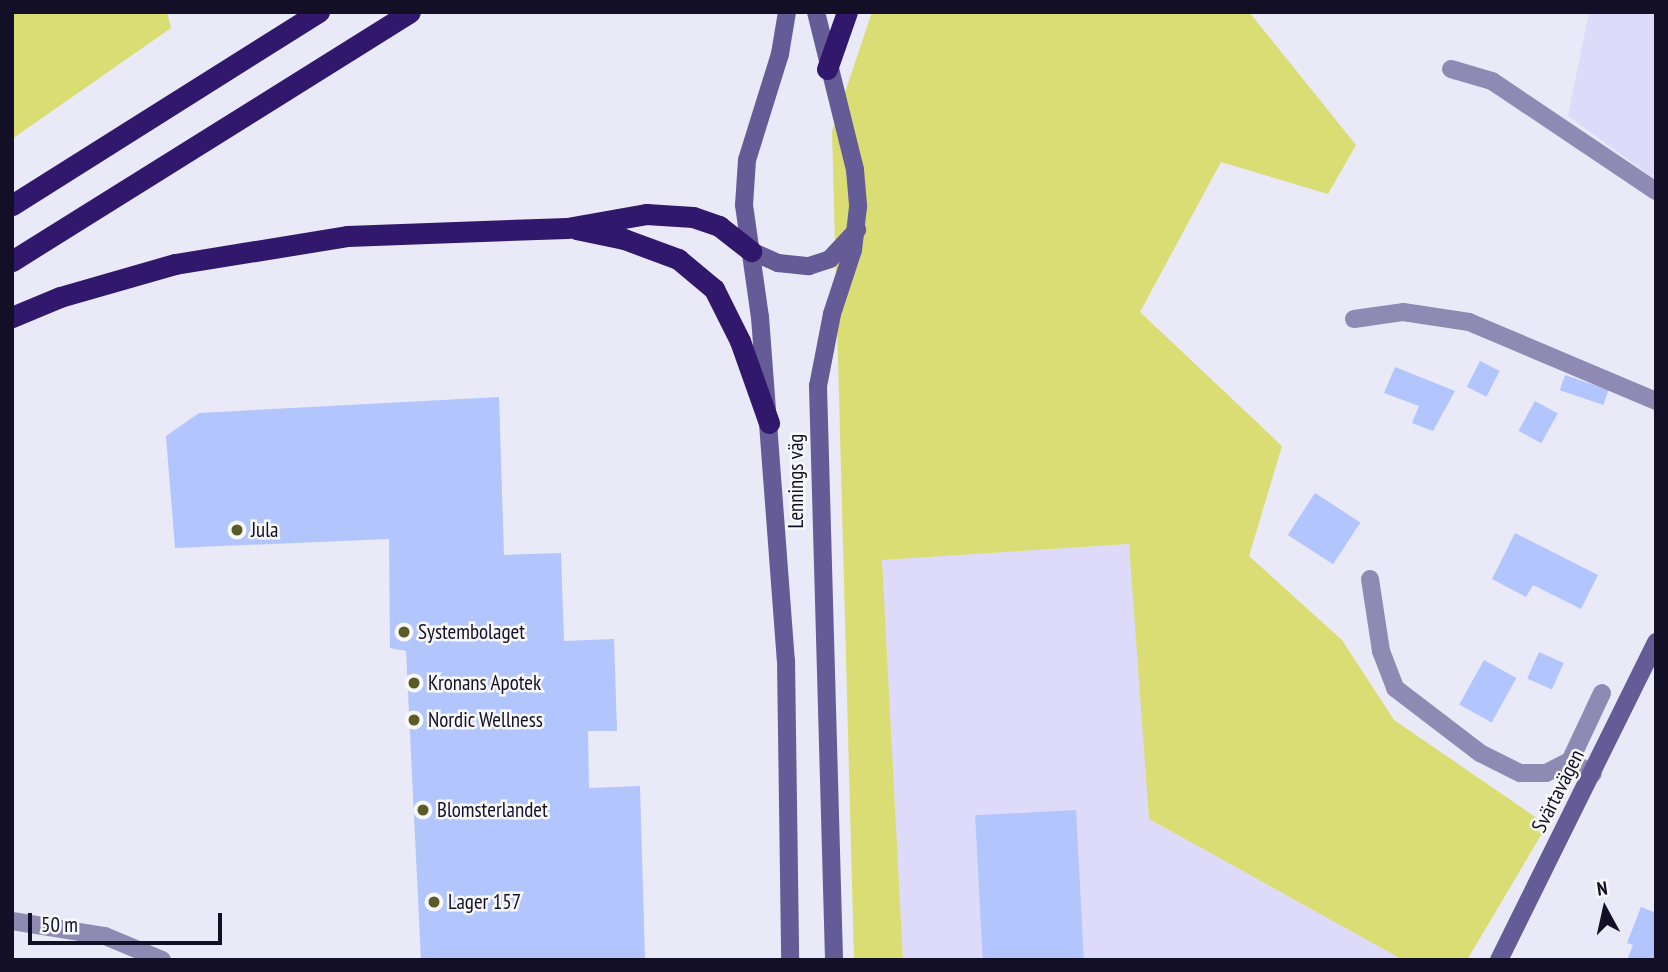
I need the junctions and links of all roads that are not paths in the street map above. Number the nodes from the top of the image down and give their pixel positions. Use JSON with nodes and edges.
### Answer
{"nodes":[{"id":1,"x":319,"y":12,"type":"edge"},
{"id":2,"x":410,"y":12,"type":"edge"},
{"id":3,"x":787,"y":12,"type":"edge"},
{"id":4,"x":816,"y":12,"type":"edge"},
{"id":5,"x":847,"y":12,"type":"edge"},
{"id":6,"x":827,"y":69,"type":"junction"},
{"id":7,"x":1451,"y":69,"type":"dead end"},
{"id":8,"x":1656,"y":191,"type":"edge"},
{"id":9,"x":12,"y":205,"type":"edge"},
{"id":10,"x":568,"y":228,"type":"junction"},
{"id":11,"x":857,"y":229,"type":"junction"},
{"id":12,"x":751,"y":251,"type":"junction"},
{"id":13,"x":12,"y":261,"type":"edge"},
{"id":14,"x":12,"y":317,"type":"edge"},
{"id":15,"x":1354,"y":319,"type":"dead end"},
{"id":16,"x":1656,"y":401,"type":"edge"},
{"id":17,"x":769,"y":423,"type":"junction"},
{"id":18,"x":1370,"y":579,"type":"dead end"},
{"id":19,"x":1656,"y":642,"type":"edge"},
{"id":20,"x":1602,"y":693,"type":"dead end"},
{"id":21,"x":1570,"y":761,"type":"junction"},
{"id":22,"x":1593,"y":774,"type":"junction"},
{"id":23,"x":12,"y":921,"type":"edge"},
{"id":24,"x":162,"y":960,"type":"edge"},
{"id":25,"x":790,"y":960,"type":"edge"},
{"id":26,"x":834,"y":960,"type":"edge"},
{"id":27,"x":1499,"y":960,"type":"edge"}],
"edges":[{"from":1,"to":9,"type":"highway"},
{"from":2,"to":13,"type":"highway"},
{"from":3,"to":12,"type":"main road","name":"Lennings väg"},
{"from":4,"to":6,"type":"main road","name":"Lennings väg"},
{"from":5,"to":6,"type":"highway"},
{"from":6,"to":11,"type":"main road","name":"Lennings väg"},
{"from":7,"to":8,"type":"street"},
{"from":10,"to":12,"type":"highway"},
{"from":10,"to":14,"type":"highway"},
{"from":10,"to":17,"type":"highway"},
{"from":11,"to":12,"type":"main road"},
{"from":11,"to":26,"type":"main road","name":"Lennings väg"},
{"from":12,"to":17,"type":"main road","name":"Lennings väg"},
{"from":15,"to":16,"type":"street"},
{"from":17,"to":25,"type":"main road","name":"Lennings väg"},
{"from":18,"to":21,"type":"street"},
{"from":19,"to":22,"type":"main road","name":"Svärtavägen"},
{"from":20,"to":21,"type":"street"},
{"from":21,"to":22,"type":"street"},
{"from":22,"to":27,"type":"main road","name":"Svärtavägen"},
{"from":23,"to":24,"type":"street"}]}
